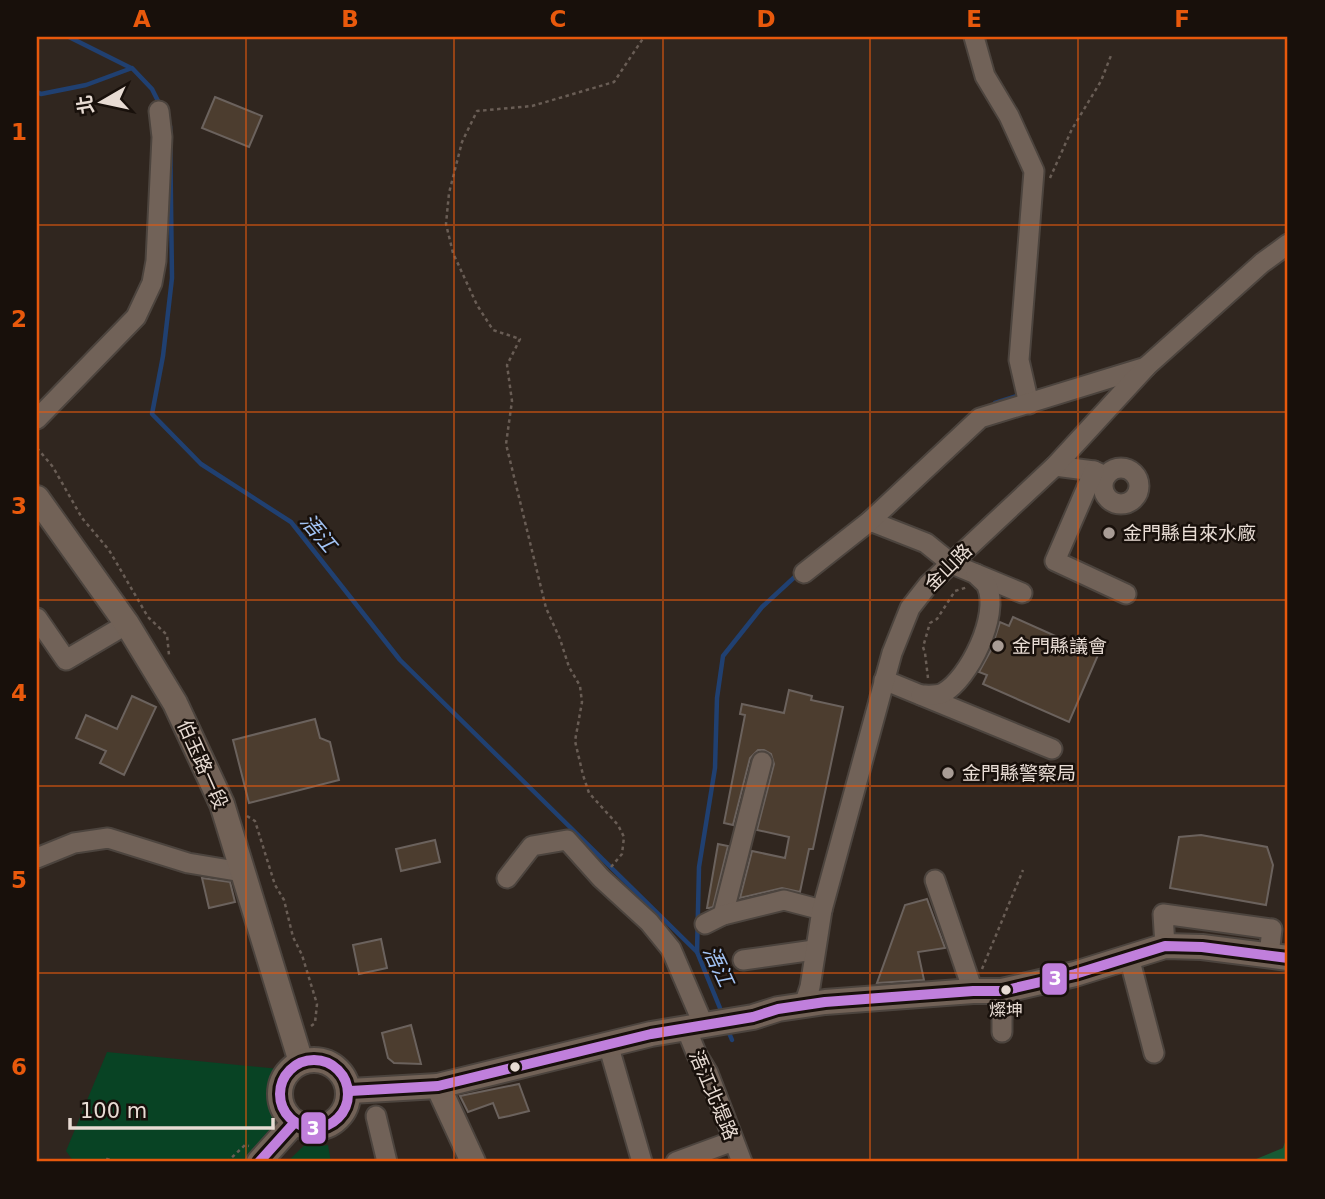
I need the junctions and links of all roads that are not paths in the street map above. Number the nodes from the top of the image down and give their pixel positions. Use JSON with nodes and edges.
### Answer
{"nodes":[{"id":1,"x":974,"y":37,"type":"edge"},
{"id":2,"x":159,"y":111,"type":"dead end"},
{"id":3,"x":1288,"y":244,"type":"edge"},
{"id":4,"x":1147,"y":366,"type":"junction"},
{"id":5,"x":1029,"y":404,"type":"junction"},
{"id":6,"x":37,"y":419,"type":"edge"},
{"id":7,"x":1055,"y":466,"type":"junction"},
{"id":8,"x":37,"y":498,"type":"edge"},
{"id":9,"x":870,"y":521,"type":"junction"},
{"id":10,"x":952,"y":564,"type":"junction"},
{"id":11,"x":804,"y":573,"type":"dead end"},
{"id":12,"x":976,"y":574,"type":"junction"},
{"id":13,"x":1022,"y":593,"type":"dead end"},
{"id":14,"x":1125,"y":594,"type":"dead end"},
{"id":15,"x":37,"y":618,"type":"edge"},
{"id":16,"x":127,"y":624,"type":"junction"},
{"id":17,"x":884,"y":680,"type":"junction"},
{"id":18,"x":924,"y":695,"type":"junction"},
{"id":19,"x":1052,"y":749,"type":"dead end"},
{"id":20,"x":762,"y":762,"type":"dead end"},
{"id":21,"x":37,"y":858,"type":"edge"},
{"id":22,"x":242,"y":872,"type":"junction"},
{"id":23,"x":507,"y":878,"type":"dead end"},
{"id":24,"x":935,"y":880,"type":"dead end"},
{"id":25,"x":822,"y":910,"type":"junction"},
{"id":26,"x":723,"y":915,"type":"junction"},
{"id":27,"x":705,"y":924,"type":"dead end"},
{"id":28,"x":814,"y":950,"type":"junction"},
{"id":29,"x":1129,"y":957,"type":"junction"},
{"id":30,"x":1279,"y":957,"type":"edge"},
{"id":31,"x":743,"y":960,"type":"dead end"},
{"id":32,"x":973,"y":991,"type":"junction"},
{"id":33,"x":1002,"y":991,"type":"junction"},
{"id":34,"x":804,"y":1005,"type":"junction"},
{"id":35,"x":695,"y":1027,"type":"junction"},
{"id":36,"x":1002,"y":1032,"type":"dead end"},
{"id":37,"x":608,"y":1044,"type":"junction"},
{"id":38,"x":298,"y":1051,"type":"junction"},
{"id":39,"x":1154,"y":1053,"type":"dead end"},
{"id":40,"x":438,"y":1086,"type":"junction"},
{"id":41,"x":350,"y":1091,"type":"junction"},
{"id":42,"x":376,"y":1116,"type":"dead end"},
{"id":43,"x":295,"y":1122,"type":"junction"},
{"id":44,"x":733,"y":1141,"type":"junction"},
{"id":45,"x":259,"y":1162,"type":"edge"},
{"id":46,"x":387,"y":1162,"type":"edge"},
{"id":47,"x":473,"y":1162,"type":"edge"},
{"id":48,"x":642,"y":1162,"type":"edge"},
{"id":49,"x":676,"y":1162,"type":"edge"},
{"id":50,"x":741,"y":1162,"type":"edge"}],
"edges":[{"from":1,"to":5,"type":"street"},
{"from":2,"to":6,"type":"street"},
{"from":3,"to":4,"type":"street","name":"金山路"},
{"from":4,"to":5,"type":"street"},
{"from":4,"to":7,"type":"street","name":"金山路"},
{"from":5,"to":9,"type":"street"},
{"from":7,"to":10,"type":"street","name":"金山路"},
{"from":7,"to":14,"type":"street"},
{"from":8,"to":16,"type":"main road","name":"伯玉路一段"},
{"from":9,"to":10,"type":"street"},
{"from":9,"to":11,"type":"street"},
{"from":10,"to":12,"type":"street"},
{"from":10,"to":17,"type":"street","name":"金山路"},
{"from":12,"to":13,"type":"street"},
{"from":12,"to":18,"type":"street"},
{"from":15,"to":16,"type":"street"},
{"from":16,"to":22,"type":"main road","name":"伯玉路一段"},
{"from":17,"to":18,"type":"street"},
{"from":17,"to":25,"type":"street","name":"金山路"},
{"from":18,"to":19,"type":"street"},
{"from":20,"to":26,"type":"street"},
{"from":21,"to":22,"type":"street"},
{"from":22,"to":38,"type":"main road","name":"伯玉路一段"},
{"from":23,"to":35,"type":"street","name":"浯江北堤路"},
{"from":24,"to":32,"type":"street"},
{"from":25,"to":26,"type":"street"},
{"from":25,"to":28,"type":"street","name":"金山路"},
{"from":26,"to":27,"type":"street"},
{"from":28,"to":31,"type":"street"},
{"from":28,"to":34,"type":"street","name":"金山路"},
{"from":29,"to":30,"type":"main road"},
{"from":29,"to":33,"type":"main road"},
{"from":29,"to":39,"type":"street"},
{"from":32,"to":33,"type":"main road"},
{"from":32,"to":34,"type":"main road"},
{"from":33,"to":36,"type":"street"},
{"from":34,"to":35,"type":"main road"},
{"from":35,"to":37,"type":"main road"},
{"from":35,"to":44,"type":"street","name":"浯江北堤路"},
{"from":37,"to":40,"type":"main road"},
{"from":37,"to":48,"type":"street"},
{"from":38,"to":41,"type":"main road"},
{"from":38,"to":43,"type":"main road"},
{"from":40,"to":41,"type":"main road"},
{"from":40,"to":47,"type":"main road"},
{"from":41,"to":43,"type":"main road"},
{"from":42,"to":46,"type":"street"},
{"from":43,"to":45,"type":"main road"},
{"from":44,"to":49,"type":"street"},
{"from":44,"to":50,"type":"street","name":"浯江北堤路"}]}
